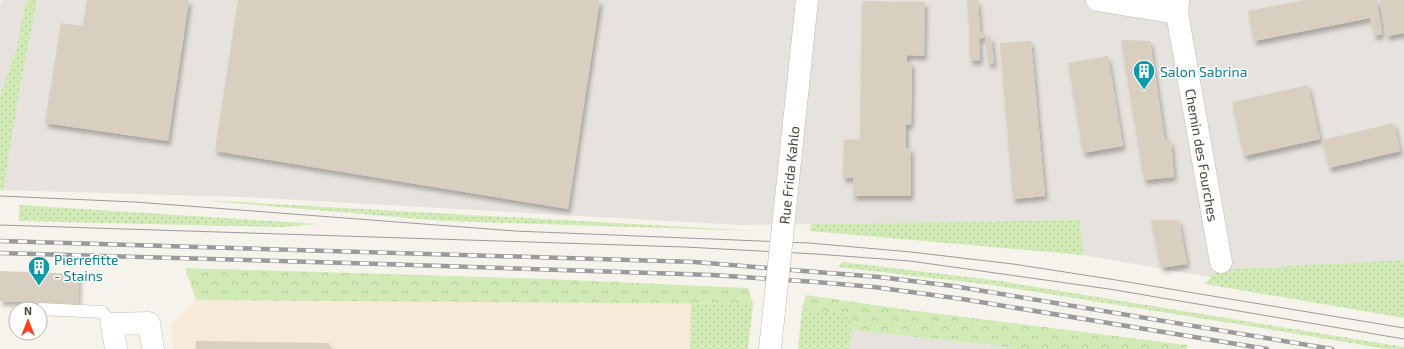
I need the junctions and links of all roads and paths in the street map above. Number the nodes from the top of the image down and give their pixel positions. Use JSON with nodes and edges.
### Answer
{"nodes":[{"id":1,"x":807,"y":0,"type":"edge"},
{"id":2,"x":1097,"y":0,"type":"edge"},
{"id":3,"x":1178,"y":7,"type":"edge"},
{"id":4,"x":1221,"y":262,"type":"dead end"},
{"id":5,"x":48,"y":309,"type":"edge"},
{"id":6,"x":112,"y":324,"type":"junction"},
{"id":7,"x":116,"y":349,"type":"edge"},
{"id":8,"x":153,"y":349,"type":"edge"},
{"id":9,"x":770,"y":349,"type":"edge"}],
"edges":[{"from":1,"to":9,"type":"street","name":"Rue Frida Kahlo","bridge":true},
{"from":2,"to":3,"type":"street"},
{"from":3,"to":4,"type":"street","name":"Chemin des Fourches"},
{"from":5,"to":6,"type":"lane"},
{"from":6,"to":7,"type":"street"},
{"from":6,"to":8,"type":"street"}]}
